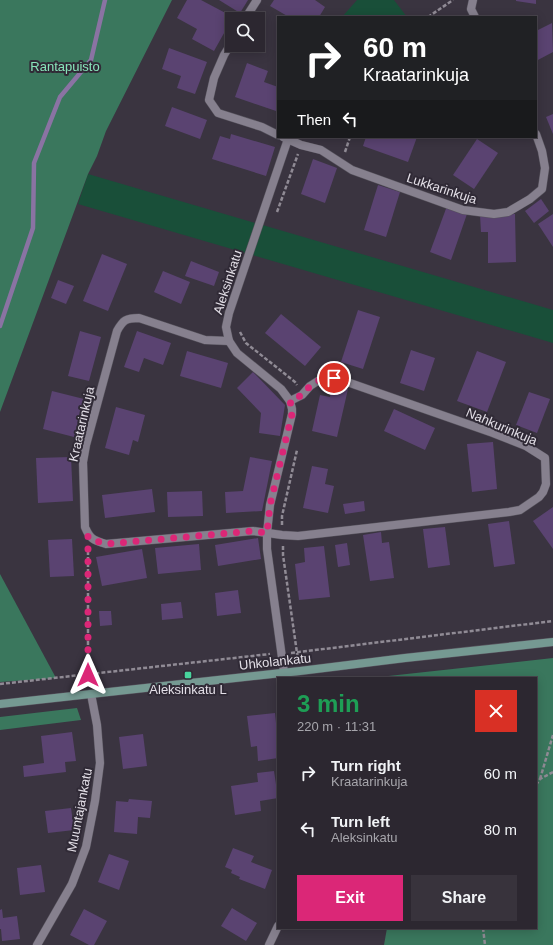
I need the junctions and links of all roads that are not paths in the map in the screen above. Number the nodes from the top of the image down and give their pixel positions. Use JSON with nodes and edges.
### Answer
{"nodes":[{"id":1,"x":257,"y":0,"type":"edge"},
{"id":2,"x":473,"y":0,"type":"edge"},
{"id":3,"x":249,"y":12,"type":"edge"},
{"id":4,"x":474,"y":16,"type":"edge"},
{"id":5,"x":226,"y":52,"type":"edge"},
{"id":6,"x":277,"y":134,"type":"edge"},
{"id":7,"x":537,"y":137,"type":"edge"},
{"id":8,"x":286,"y":138,"type":"edge"},
{"id":9,"x":230,"y":341,"type":"junction"},
{"id":10,"x":290,"y":401,"type":"junction"},
{"id":11,"x":267,"y":533,"type":"junction"},
{"id":12,"x":553,"y":642,"type":"edge"},
{"id":13,"x":285,"y":675,"type":"edge"},
{"id":14,"x":91,"y":694,"type":"junction"},
{"id":15,"x":0,"y":704,"type":"edge"},
{"id":16,"x":277,"y":928,"type":"edge"},
{"id":17,"x":37,"y":945,"type":"edge"},
{"id":18,"x":269,"y":945,"type":"edge"}],
"edges":[{"from":1,"to":3,"type":"street"},
{"from":2,"to":4,"type":"street"},
{"from":5,"to":6,"type":"street"},
{"from":7,"to":8,"type":"street","name":"Lukkarinkuja"},
{"from":8,"to":9,"type":"street","name":"Aleksinkatu"},
{"from":9,"to":10,"type":"street","name":"Aleksinkatu"},
{"from":9,"to":11,"type":"street","name":"Kraatarinkuja"},
{"from":10,"to":11,"type":"street"},
{"from":10,"to":11,"type":"street","name":"Nahkurinkuja"},
{"from":11,"to":13,"type":"street"},
{"from":12,"to":13,"type":"street","name":"Uhkolankatu"},
{"from":13,"to":14,"type":"street","name":"Uhkolankatu"},
{"from":14,"to":15,"type":"street","name":"Uhkolankatu"},
{"from":14,"to":17,"type":"street","name":"Muuntajankatu"},
{"from":16,"to":18,"type":"street"}]}
